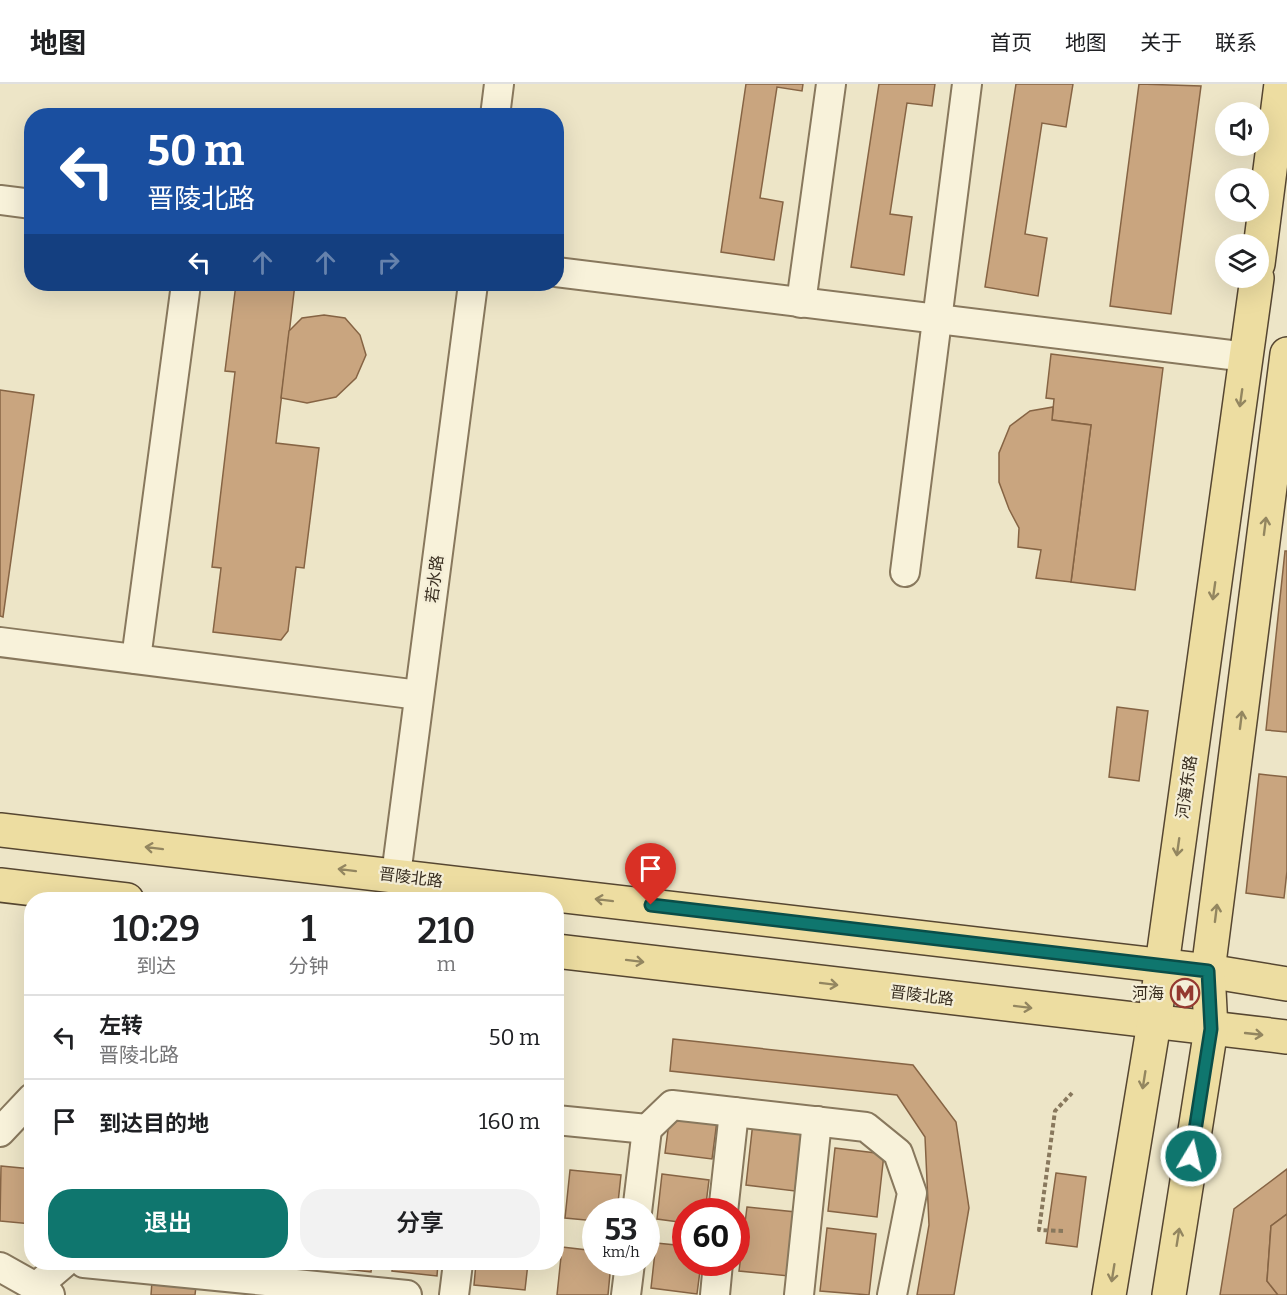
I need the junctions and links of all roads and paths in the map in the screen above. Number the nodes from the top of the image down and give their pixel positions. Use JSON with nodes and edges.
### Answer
{"nodes":[{"id":1,"x":499,"y":84,"type":"edge"},
{"id":2,"x":831,"y":84,"type":"edge"},
{"id":3,"x":968,"y":84,"type":"edge"},
{"id":4,"x":1281,"y":84,"type":"edge"},
{"id":5,"x":496,"y":108,"type":"edge"},
{"id":6,"x":0,"y":200,"type":"edge"},
{"id":7,"x":24,"y":203,"type":"edge"},
{"id":8,"x":1262,"y":234,"type":"edge"},
{"id":9,"x":564,"y":273,"type":"edge"},
{"id":10,"x":1256,"y":288,"type":"edge"},
{"id":11,"x":185,"y":291,"type":"edge"},
{"id":12,"x":472,"y":291,"type":"edge"},
{"id":13,"x":801,"y":303,"type":"junction"},
{"id":14,"x":937,"y":320,"type":"junction"},
{"id":15,"x":1287,"y":354,"type":"edge"},
{"id":16,"x":1247,"y":357,"type":"junction"},
{"id":17,"x":1284,"y":405,"type":"edge"},
{"id":18,"x":905,"y":572,"type":"dead end"},
{"id":19,"x":0,"y":642,"type":"edge"},
{"id":20,"x":136,"y":659,"type":"junction"},
{"id":21,"x":419,"y":695,"type":"junction"},
{"id":22,"x":0,"y":830,"type":"edge"},
{"id":23,"x":396,"y":875,"type":"junction"},
{"id":24,"x":0,"y":885,"type":"edge"},
{"id":25,"x":59,"y":892,"type":"edge"},
{"id":26,"x":539,"y":892,"type":"edge"},
{"id":27,"x":564,"y":895,"type":"edge"},
{"id":28,"x":564,"y":952,"type":"edge"},
{"id":29,"x":1161,"y":966,"type":"junction"},
{"id":30,"x":1208,"y":971,"type":"junction"},
{"id":31,"x":1287,"y":984,"type":"edge"},
{"id":32,"x":1154,"y":1023,"type":"junction"},
{"id":33,"x":1211,"y":1029,"type":"junction"},
{"id":34,"x":1287,"y":1037,"type":"edge"},
{"id":35,"x":1072,"y":1093,"type":"dead end"},
{"id":36,"x":24,"y":1106,"type":"edge"},
{"id":37,"x":734,"y":1112,"type":"junction"},
{"id":38,"x":564,"y":1121,"type":"edge"},
{"id":39,"x":817,"y":1121,"type":"junction"},
{"id":40,"x":647,"y":1129,"type":"junction"},
{"id":41,"x":0,"y":1132,"type":"edge"},
{"id":42,"x":639,"y":1198,"type":"edge"},
{"id":43,"x":725,"y":1198,"type":"edge"},
{"id":44,"x":1063,"y":1231,"type":"dead end"},
{"id":45,"x":0,"y":1267,"type":"edge"},
{"id":46,"x":59,"y":1270,"type":"edge"},
{"id":47,"x":155,"y":1270,"type":"edge"},
{"id":48,"x":457,"y":1270,"type":"edge"},
{"id":49,"x":628,"y":1276,"type":"edge"},
{"id":50,"x":717,"y":1276,"type":"edge"},
{"id":51,"x":43,"y":1291,"type":"edge"},
{"id":52,"x":407,"y":1295,"type":"edge"},
{"id":53,"x":454,"y":1295,"type":"edge"},
{"id":54,"x":626,"y":1295,"type":"edge"},
{"id":55,"x":715,"y":1295,"type":"edge"},
{"id":56,"x":799,"y":1295,"type":"edge"},
{"id":57,"x":892,"y":1295,"type":"edge"},
{"id":58,"x":1110,"y":1295,"type":"edge"},
{"id":59,"x":1169,"y":1295,"type":"edge"}],
"edges":[{"from":1,"to":5,"type":"lane"},
{"from":2,"to":13,"type":"lane"},
{"from":3,"to":14,"type":"lane"},
{"from":4,"to":8,"type":"main road"},
{"from":6,"to":7,"type":"lane"},
{"from":9,"to":13,"type":"lane"},
{"from":10,"to":16,"type":"main road","name":"河海东路"},
{"from":11,"to":20,"type":"lane"},
{"from":12,"to":21,"type":"lane","name":"若水路"},
{"from":13,"to":14,"type":"lane"},
{"from":14,"to":16,"type":"lane"},
{"from":14,"to":18,"type":"lane"},
{"from":15,"to":17,"type":"main road"},
{"from":16,"to":29,"type":"main road","name":"河海东路","one_way":true},
{"from":30,"to":17,"type":"main road","one_way":true},
{"from":19,"to":20,"type":"lane"},
{"from":20,"to":21,"type":"lane"},
{"from":21,"to":23,"type":"lane","name":"若水路"},
{"from":23,"to":22,"type":"main road","name":"晋陵北路","one_way":true},
{"from":26,"to":23,"type":"main road","name":"晋陵北路","one_way":true},
{"from":24,"to":25,"type":"main road"},
{"from":29,"to":27,"type":"main road","name":"晋陵北路","one_way":true},
{"from":28,"to":32,"type":"main road","name":"晋陵北路","one_way":true},
{"from":29,"to":30,"type":"main road","name":"晋陵北路"},
{"from":29,"to":32,"type":"main road","name":"河海东路"},
{"from":30,"to":31,"type":"main road","name":"晋陵北路"},
{"from":30,"to":33,"type":"main road"},
{"from":32,"to":33,"type":"main road","name":"晋陵北路"},
{"from":32,"to":58,"type":"main road","name":"河海东路","one_way":true},
{"from":33,"to":34,"type":"main road","name":"晋陵北路","one_way":true},
{"from":59,"to":33,"type":"main road","one_way":true},
{"from":35,"to":44,"type":"path"},
{"from":36,"to":41,"type":"lane"},
{"from":37,"to":39,"type":"lane"},
{"from":37,"to":40,"type":"lane"},
{"from":37,"to":43,"type":"lane"},
{"from":38,"to":40,"type":"lane"},
{"from":39,"to":56,"type":"lane"},
{"from":39,"to":57,"type":"lane"},
{"from":40,"to":42,"type":"lane"},
{"from":45,"to":51,"type":"lane"},
{"from":46,"to":51,"type":"lane"},
{"from":47,"to":52,"type":"lane"},
{"from":48,"to":53,"type":"lane"},
{"from":49,"to":54,"type":"lane"},
{"from":50,"to":55,"type":"lane"}]}
